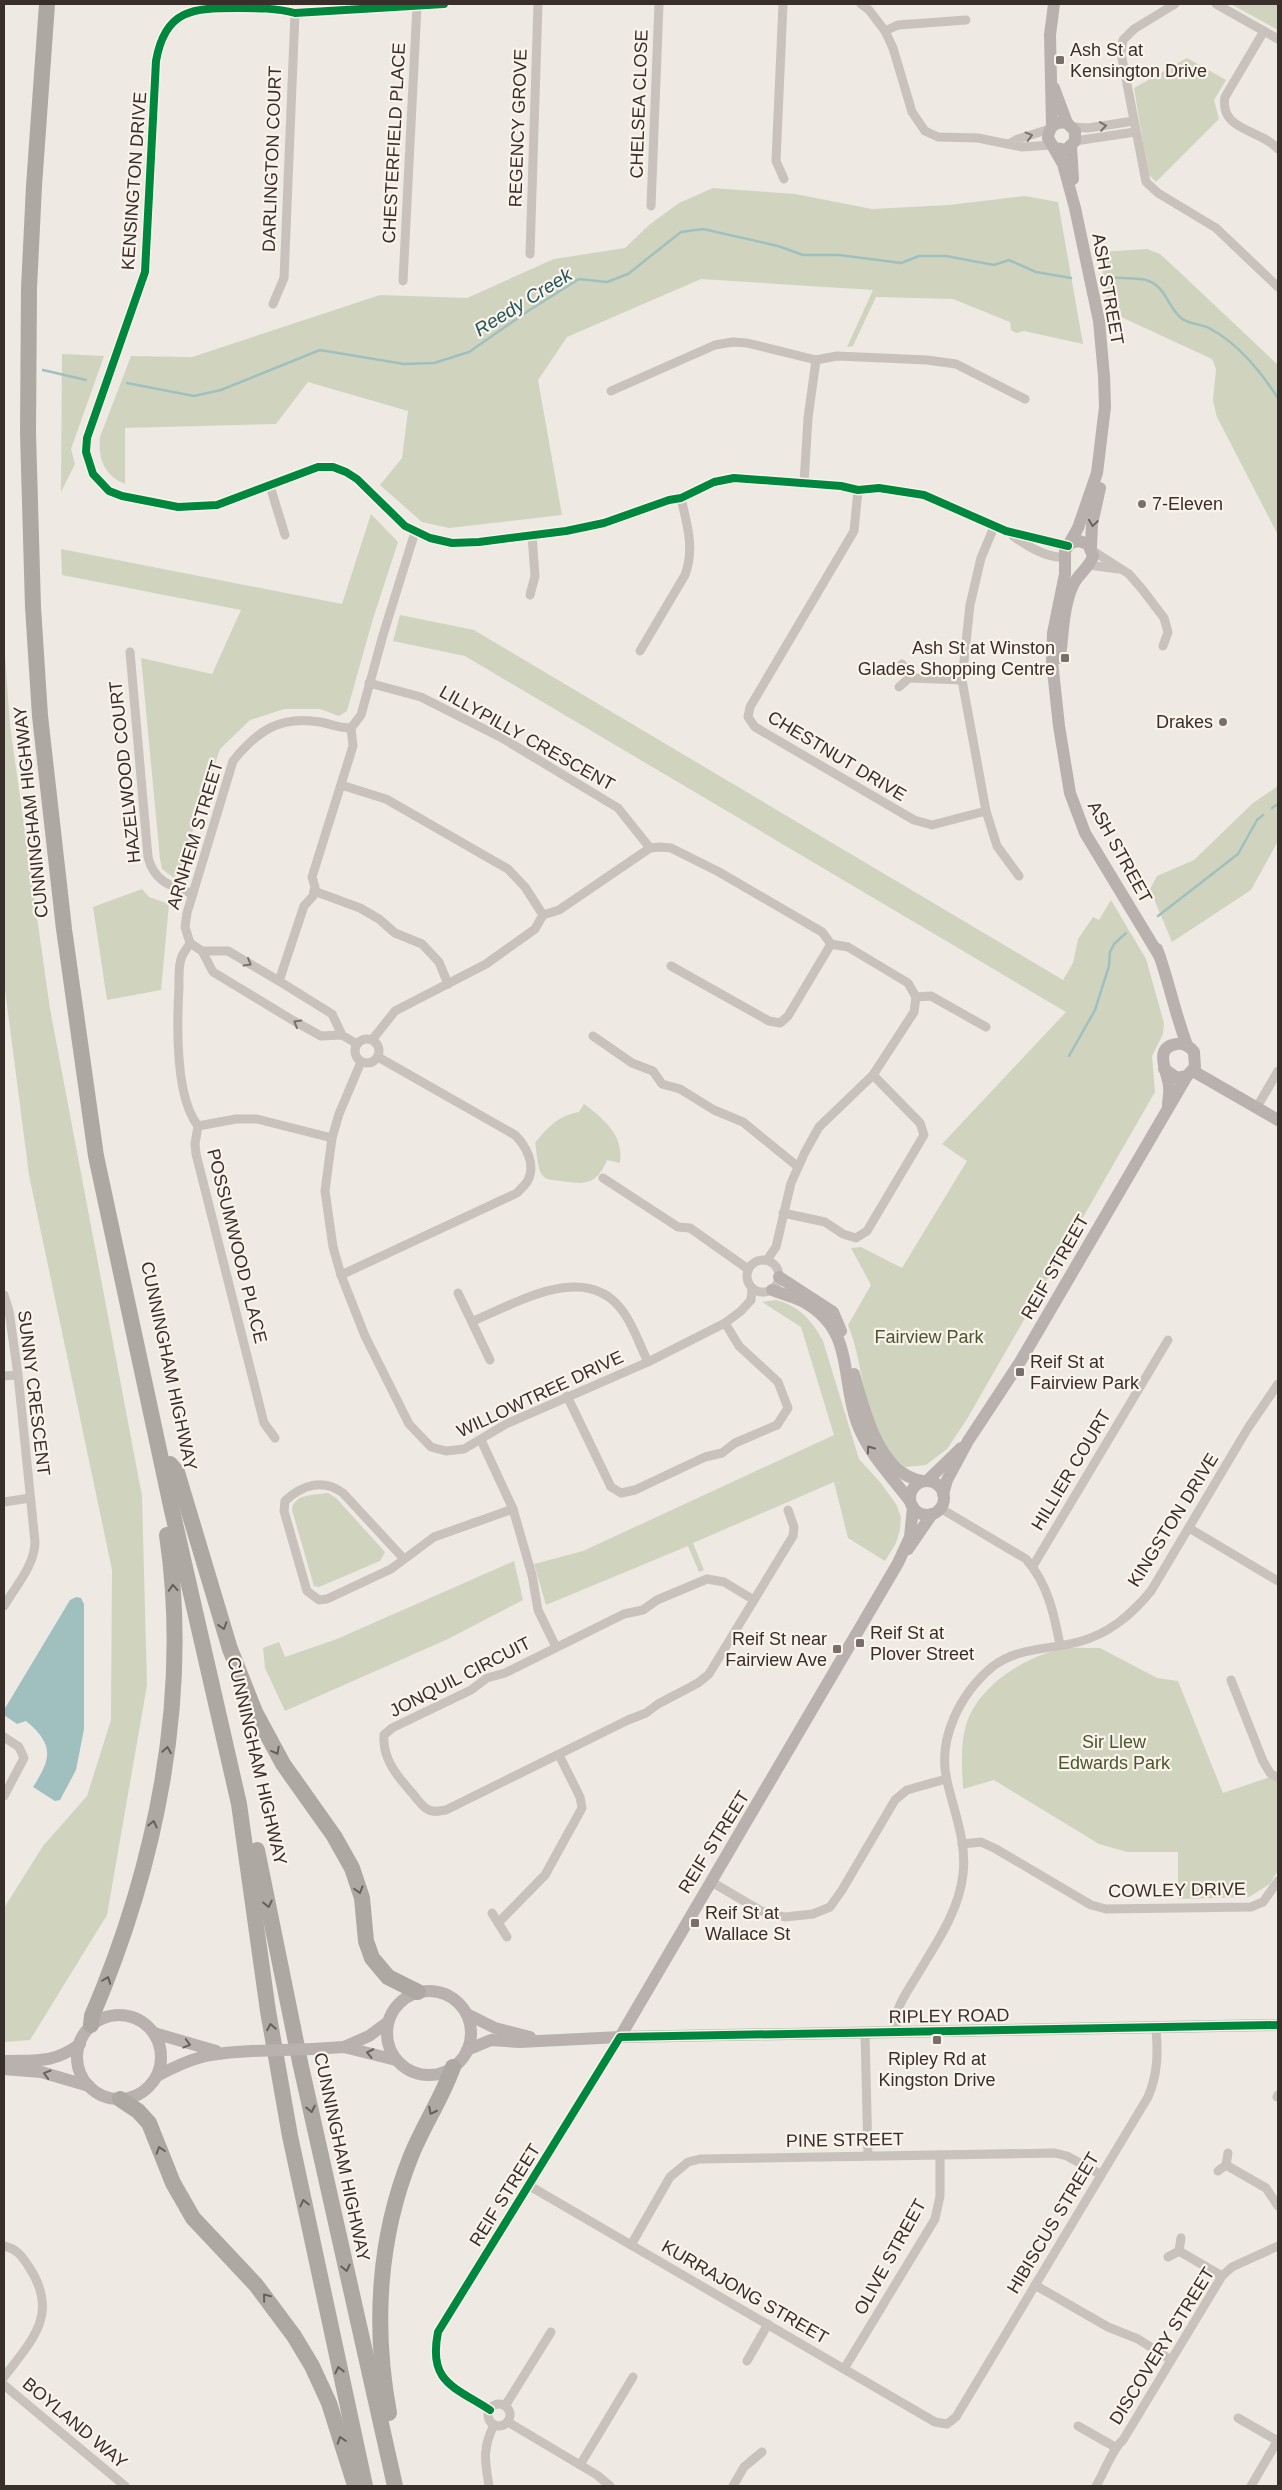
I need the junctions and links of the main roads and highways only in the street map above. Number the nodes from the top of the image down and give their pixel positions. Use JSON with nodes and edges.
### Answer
{"nodes":[{"id":1,"x":47,"y":4,"type":"edge"},
{"id":2,"x":1054,"y":4,"type":"edge"},
{"id":3,"x":1051,"y":79,"type":"junction"},
{"id":4,"x":1070,"y":125,"type":"junction"},
{"id":5,"x":1051,"y":128,"type":"junction"},
{"id":6,"x":1073,"y":144,"type":"junction"},
{"id":7,"x":1053,"y":147,"type":"junction"},
{"id":8,"x":1075,"y":208,"type":"junction"},
{"id":9,"x":1105,"y":407,"type":"junction"},
{"id":10,"x":1092,"y":549,"type":"junction"},
{"id":11,"x":1067,"y":551,"type":"junction"},
{"id":12,"x":1087,"y":566,"type":"junction"},
{"id":13,"x":1056,"y":687,"type":"junction"},
{"id":14,"x":1177,"y":1022,"type":"junction"},
{"id":15,"x":82,"y":1044,"type":"junction"},
{"id":16,"x":1187,"y":1046,"type":"junction"},
{"id":17,"x":1169,"y":1048,"type":"junction"},
{"id":18,"x":1164,"y":1070,"type":"junction"},
{"id":19,"x":1190,"y":1074,"type":"junction"},
{"id":20,"x":1167,"y":1108,"type":"junction"},
{"id":21,"x":1278,"y":1120,"type":"edge"},
{"id":22,"x":779,"y":1277,"type":"road end"},
{"id":23,"x":772,"y":1290,"type":"road end"},
{"id":24,"x":150,"y":1414,"type":"junction"},
{"id":25,"x":968,"y":1442,"type":"junction"},
{"id":26,"x":170,"y":1464,"type":"junction"},
{"id":27,"x":924,"y":1481,"type":"junction"},
{"id":28,"x":943,"y":1494,"type":"junction"},
{"id":29,"x":911,"y":1504,"type":"junction"},
{"id":30,"x":936,"y":1511,"type":"junction"},
{"id":31,"x":898,"y":1562,"type":"junction"},
{"id":32,"x":418,"y":1992,"type":"junction"},
{"id":33,"x":467,"y":2014,"type":"junction"},
{"id":34,"x":388,"y":2022,"type":"junction"},
{"id":35,"x":92,"y":2025,"type":"junction"},
{"id":36,"x":1278,"y":2025,"type":"edge"},
{"id":37,"x":154,"y":2033,"type":"junction"},
{"id":38,"x":620,"y":2037,"type":"junction"},
{"id":39,"x":537,"y":2040,"type":"junction"},
{"id":40,"x":80,"y":2044,"type":"junction"},
{"id":41,"x":344,"y":2048,"type":"junction"},
{"id":42,"x":467,"y":2050,"type":"junction"},
{"id":43,"x":222,"y":2052,"type":"junction"},
{"id":44,"x":396,"y":2060,"type":"junction"},
{"id":45,"x":4,"y":2061,"type":"edge"},
{"id":46,"x":453,"y":2067,"type":"junction"},
{"id":47,"x":4,"y":2069,"type":"edge"},
{"id":48,"x":157,"y":2076,"type":"junction"},
{"id":49,"x":88,"y":2086,"type":"junction"},
{"id":50,"x":120,"y":2099,"type":"junction"},
{"id":51,"x":355,"y":2486,"type":"edge"},
{"id":52,"x":365,"y":2486,"type":"edge"},
{"id":53,"x":395,"y":2486,"type":"edge"},
{"id":54,"x":403,"y":2486,"type":"edge"}],
"edges":[{"from":1,"to":15,"type":"highway","name":"CUNNINGHAM HIGHWAY"},
{"from":2,"to":3,"type":"main road"},
{"from":3,"to":4,"type":"main road"},
{"from":3,"to":5,"type":"main road"},
{"from":4,"to":5,"type":"main road"},
{"from":4,"to":6,"type":"main road"},
{"from":5,"to":7,"type":"main road"},
{"from":6,"to":7,"type":"main road"},
{"from":6,"to":8,"type":"main road","name":"ASH STREET"},
{"from":7,"to":8,"type":"main road","name":"ASH STREET"},
{"from":8,"to":9,"type":"main road","name":"ASH STREET"},
{"from":9,"to":10,"type":"main road","name":"ASH STREET","one_way":true},
{"from":9,"to":11,"type":"main road","name":"ASH STREET"},
{"from":10,"to":11,"type":"main road"},
{"from":10,"to":12,"type":"main road","name":"ASH STREET"},
{"from":11,"to":12,"type":"main road"},
{"from":11,"to":13,"type":"main road","name":"ASH STREET"},
{"from":12,"to":13,"type":"main road","name":"ASH STREET"},
{"from":13,"to":14,"type":"main road","name":"ASH STREET"},
{"from":14,"to":16,"type":"main road","name":"ASH STREET"},
{"from":14,"to":17,"type":"main road"},
{"from":15,"to":24,"type":"highway","name":"CUNNINGHAM HIGHWAY"},
{"from":15,"to":26,"type":"highway","name":"CUNNINGHAM HIGHWAY"},
{"from":16,"to":17,"type":"main road"},
{"from":16,"to":19,"type":"main road"},
{"from":17,"to":18,"type":"main road"},
{"from":18,"to":19,"type":"main road"},
{"from":18,"to":20,"type":"main road","name":"REIF STREET"},
{"from":19,"to":20,"type":"main road","name":"REIF STREET"},
{"from":19,"to":21,"type":"main road"},
{"from":20,"to":25,"type":"main road","name":"REIF STREET"},
{"from":22,"to":27,"type":"main road"},
{"from":29,"to":23,"type":"main road","one_way":true},
{"from":35,"to":24,"type":"highway","one_way":true},
{"from":52,"to":24,"type":"highway","name":"CUNNINGHAM HIGHWAY","one_way":true},
{"from":25,"to":27,"type":"main road","name":"REIF STREET"},
{"from":25,"to":28,"type":"main road","name":"REIF STREET"},
{"from":26,"to":32,"type":"highway","one_way":true},
{"from":26,"to":53,"type":"highway","name":"CUNNINGHAM HIGHWAY","one_way":true},
{"from":27,"to":28,"type":"main road"},
{"from":27,"to":29,"type":"main road"},
{"from":28,"to":30,"type":"main road"},
{"from":29,"to":30,"type":"main road"},
{"from":29,"to":31,"type":"main road","name":"REIF STREET"},
{"from":30,"to":31,"type":"main road","name":"REIF STREET"},
{"from":31,"to":38,"type":"main road","name":"REIF STREET"},
{"from":32,"to":33,"type":"main road"},
{"from":32,"to":34,"type":"main road"},
{"from":33,"to":39,"type":"main road","name":"RIPLEY ROAD"},
{"from":33,"to":42,"type":"main road"},
{"from":34,"to":41,"type":"main road"},
{"from":34,"to":44,"type":"main road"},
{"from":35,"to":37,"type":"main road"},
{"from":35,"to":40,"type":"main road"},
{"from":36,"to":38,"type":"main road","name":"RIPLEY ROAD"},
{"from":37,"to":43,"type":"main road","one_way":true},
{"from":37,"to":48,"type":"main road"},
{"from":38,"to":39,"type":"main road","name":"RIPLEY ROAD"},
{"from":39,"to":42,"type":"main road","name":"RIPLEY ROAD"},
{"from":40,"to":45,"type":"main road"},
{"from":40,"to":49,"type":"main road"},
{"from":41,"to":43,"type":"main road","bridge":true},
{"from":44,"to":41,"type":"main road","one_way":true},
{"from":42,"to":46,"type":"main road"},
{"from":43,"to":48,"type":"main road"},
{"from":44,"to":46,"type":"main road"},
{"from":46,"to":54,"type":"highway","one_way":true},
{"from":49,"to":47,"type":"main road","one_way":true},
{"from":48,"to":50,"type":"main road"},
{"from":49,"to":50,"type":"main road"},
{"from":51,"to":50,"type":"highway","one_way":true}]}
